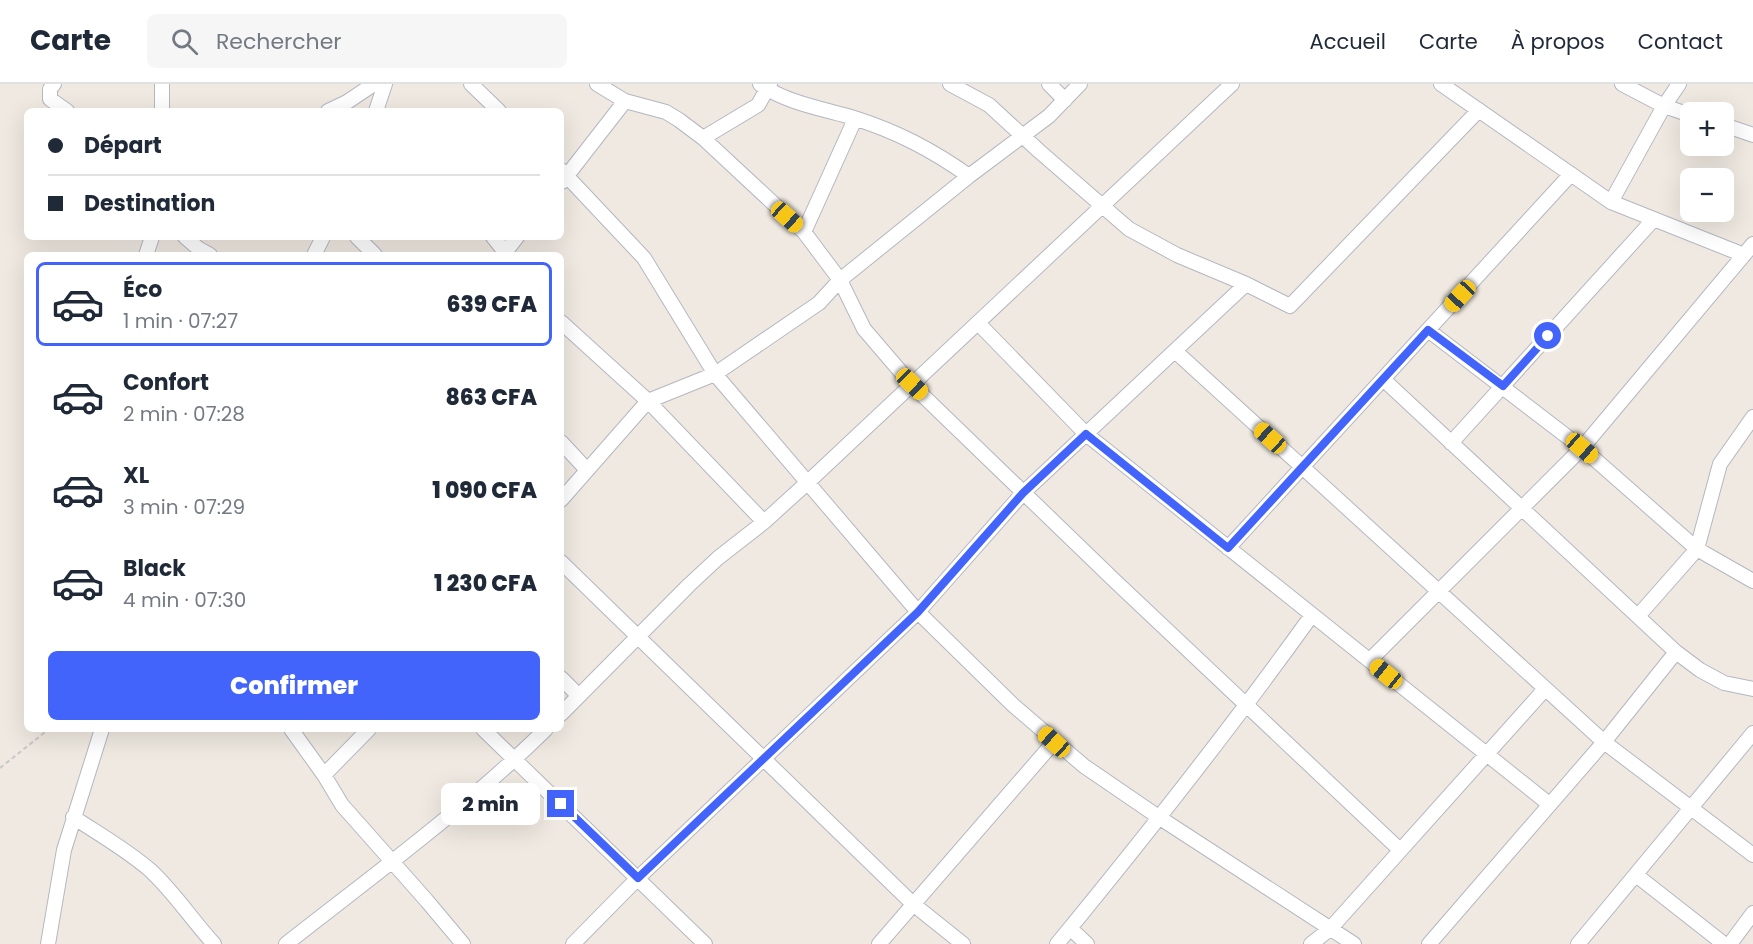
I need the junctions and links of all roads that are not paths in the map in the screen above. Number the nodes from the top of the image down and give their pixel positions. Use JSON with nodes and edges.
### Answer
{"nodes":[{"id":1,"x":54,"y":84,"type":"edge"},
{"id":2,"x":162,"y":84,"type":"edge"},
{"id":3,"x":374,"y":84,"type":"edge"},
{"id":4,"x":385,"y":84,"type":"edge"},
{"id":5,"x":471,"y":84,"type":"edge"},
{"id":6,"x":597,"y":84,"type":"edge"},
{"id":7,"x":950,"y":84,"type":"edge"},
{"id":8,"x":1050,"y":84,"type":"edge"},
{"id":9,"x":1080,"y":84,"type":"edge"},
{"id":10,"x":1232,"y":84,"type":"edge"},
{"id":11,"x":1441,"y":84,"type":"edge"},
{"id":12,"x":1622,"y":84,"type":"edge"},
{"id":13,"x":1679,"y":84,"type":"edge"},
{"id":14,"x":766,"y":86,"type":"edge"},
{"id":15,"x":1065,"y":100,"type":"junction"},
{"id":16,"x":625,"y":101,"type":"junction"},
{"id":17,"x":1664,"y":106,"type":"junction"},
{"id":18,"x":63,"y":108,"type":"edge"},
{"id":19,"x":162,"y":108,"type":"edge"},
{"id":20,"x":334,"y":108,"type":"edge"},
{"id":21,"x":377,"y":108,"type":"edge"},
{"id":22,"x":496,"y":108,"type":"edge"},
{"id":23,"x":1479,"y":110,"type":"junction"},
{"id":24,"x":1680,"y":112,"type":"edge"},
{"id":25,"x":855,"y":119,"type":"junction"},
{"id":26,"x":1734,"y":128,"type":"edge"},
{"id":27,"x":1753,"y":135,"type":"edge"},
{"id":28,"x":1024,"y":136,"type":"junction"},
{"id":29,"x":703,"y":138,"type":"junction"},
{"id":30,"x":1571,"y":174,"type":"junction"},
{"id":31,"x":564,"y":175,"type":"edge"},
{"id":32,"x":969,"y":176,"type":"junction"},
{"id":33,"x":564,"y":177,"type":"edge"},
{"id":34,"x":1611,"y":202,"type":"junction"},
{"id":35,"x":1101,"y":206,"type":"junction"},
{"id":36,"x":1654,"y":219,"type":"junction"},
{"id":37,"x":804,"y":232,"type":"junction"},
{"id":38,"x":188,"y":240,"type":"edge"},
{"id":39,"x":360,"y":240,"type":"edge"},
{"id":40,"x":515,"y":240,"type":"edge"},
{"id":41,"x":1748,"y":250,"type":"edge"},
{"id":42,"x":204,"y":252,"type":"edge"},
{"id":43,"x":372,"y":252,"type":"edge"},
{"id":44,"x":505,"y":252,"type":"edge"},
{"id":45,"x":840,"y":280,"type":"junction"},
{"id":46,"x":1246,"y":285,"type":"junction"},
{"id":47,"x":978,"y":323,"type":"junction"},
{"id":48,"x":564,"y":325,"type":"edge"},
{"id":49,"x":1428,"y":330,"type":"junction"},
{"id":50,"x":1175,"y":351,"type":"junction"},
{"id":51,"x":715,"y":374,"type":"junction"},
{"id":52,"x":1383,"y":379,"type":"junction"},
{"id":53,"x":912,"y":384,"type":"junction"},
{"id":54,"x":1503,"y":386,"type":"junction"},
{"id":55,"x":648,"y":401,"type":"junction"},
{"id":56,"x":1753,"y":417,"type":"edge"},
{"id":57,"x":1086,"y":434,"type":"junction"},
{"id":58,"x":1452,"y":443,"type":"junction"},
{"id":59,"x":564,"y":445,"type":"edge"},
{"id":60,"x":1582,"y":448,"type":"junction"},
{"id":61,"x":1302,"y":468,"type":"junction"},
{"id":62,"x":587,"y":470,"type":"junction"},
{"id":63,"x":807,"y":483,"type":"junction"},
{"id":64,"x":1023,"y":493,"type":"junction"},
{"id":65,"x":564,"y":497,"type":"edge"},
{"id":66,"x":1523,"y":509,"type":"junction"},
{"id":67,"x":764,"y":522,"type":"junction"},
{"id":68,"x":1228,"y":548,"type":"junction"},
{"id":69,"x":1697,"y":549,"type":"junction"},
{"id":70,"x":564,"y":565,"type":"edge"},
{"id":71,"x":1753,"y":581,"type":"edge"},
{"id":72,"x":1438,"y":592,"type":"junction"},
{"id":73,"x":918,"y":612,"type":"junction"},
{"id":74,"x":1312,"y":615,"type":"junction"},
{"id":75,"x":1638,"y":616,"type":"junction"},
{"id":76,"x":640,"y":636,"type":"junction"},
{"id":77,"x":1676,"y":652,"type":"junction"},
{"id":78,"x":1370,"y":660,"type":"junction"},
{"id":79,"x":564,"y":681,"type":"edge"},
{"id":80,"x":1545,"y":689,"type":"junction"},
{"id":81,"x":1753,"y":689,"type":"edge"},
{"id":82,"x":579,"y":696,"type":"junction"},
{"id":83,"x":1247,"y":705,"type":"junction"},
{"id":84,"x":564,"y":711,"type":"edge"},
{"id":85,"x":101,"y":732,"type":"edge"},
{"id":86,"x":293,"y":732,"type":"edge"},
{"id":87,"x":366,"y":732,"type":"edge"},
{"id":88,"x":486,"y":732,"type":"edge"},
{"id":89,"x":543,"y":732,"type":"edge"},
{"id":90,"x":1753,"y":732,"type":"edge"},
{"id":91,"x":1054,"y":742,"type":"junction"},
{"id":92,"x":1604,"y":742,"type":"junction"},
{"id":93,"x":1487,"y":754,"type":"junction"},
{"id":94,"x":764,"y":758,"type":"junction"},
{"id":95,"x":515,"y":760,"type":"junction"},
{"id":96,"x":324,"y":775,"type":"junction"},
{"id":97,"x":1549,"y":804,"type":"junction"},
{"id":98,"x":1692,"y":807,"type":"junction"},
{"id":99,"x":73,"y":817,"type":"junction"},
{"id":100,"x":1160,"y":818,"type":"junction"},
{"id":101,"x":1400,"y":850,"type":"junction"},
{"id":102,"x":1753,"y":855,"type":"edge"},
{"id":103,"x":392,"y":861,"type":"junction"},
{"id":104,"x":1636,"y":875,"type":"junction"},
{"id":105,"x":638,"y":878,"type":"junction"},
{"id":106,"x":913,"y":904,"type":"junction"},
{"id":107,"x":1753,"y":914,"type":"edge"},
{"id":108,"x":1070,"y":928,"type":"junction"},
{"id":109,"x":1330,"y":929,"type":"junction"},
{"id":110,"x":48,"y":944,"type":"edge"},
{"id":111,"x":214,"y":944,"type":"edge"},
{"id":112,"x":286,"y":944,"type":"edge"},
{"id":113,"x":462,"y":944,"type":"edge"},
{"id":114,"x":573,"y":944,"type":"edge"},
{"id":115,"x":705,"y":944,"type":"edge"},
{"id":116,"x":879,"y":944,"type":"edge"},
{"id":117,"x":963,"y":944,"type":"edge"},
{"id":118,"x":1057,"y":944,"type":"edge"},
{"id":119,"x":1087,"y":944,"type":"edge"},
{"id":120,"x":1311,"y":944,"type":"edge"},
{"id":121,"x":1354,"y":944,"type":"edge"},
{"id":122,"x":1429,"y":944,"type":"edge"},
{"id":123,"x":1578,"y":944,"type":"edge"},
{"id":124,"x":1724,"y":944,"type":"edge"},
{"id":125,"x":1730,"y":944,"type":"edge"}],
"edges":[{"from":1,"to":18,"type":"street"},
{"from":2,"to":19,"type":"street"},
{"from":3,"to":20,"type":"street"},
{"from":4,"to":21,"type":"street"},
{"from":5,"to":22,"type":"street"},
{"from":6,"to":16,"type":"street"},
{"from":7,"to":28,"type":"street"},
{"from":8,"to":15,"type":"street"},
{"from":9,"to":15,"type":"street"},
{"from":10,"to":35,"type":"street"},
{"from":11,"to":23,"type":"street"},
{"from":12,"to":17,"type":"street"},
{"from":13,"to":17,"type":"street"},
{"from":14,"to":25,"type":"street"},
{"from":14,"to":29,"type":"street"},
{"from":15,"to":28,"type":"street"},
{"from":16,"to":29,"type":"street"},
{"from":16,"to":31,"type":"street"},
{"from":17,"to":24,"type":"street"},
{"from":17,"to":34,"type":"street"},
{"from":23,"to":30,"type":"street"},
{"from":23,"to":46,"type":"street"},
{"from":25,"to":32,"type":"street"},
{"from":25,"to":37,"type":"street"},
{"from":26,"to":27,"type":"street"},
{"from":28,"to":32,"type":"street"},
{"from":28,"to":35,"type":"street"},
{"from":29,"to":37,"type":"street"},
{"from":30,"to":34,"type":"street"},
{"from":30,"to":49,"type":"street"},
{"from":32,"to":45,"type":"street"},
{"from":33,"to":51,"type":"street"},
{"from":34,"to":36,"type":"street"},
{"from":35,"to":46,"type":"street"},
{"from":35,"to":47,"type":"street"},
{"from":36,"to":41,"type":"street"},
{"from":36,"to":54,"type":"street"},
{"from":37,"to":45,"type":"street"},
{"from":38,"to":42,"type":"street"},
{"from":39,"to":43,"type":"street"},
{"from":40,"to":44,"type":"street"},
{"from":41,"to":60,"type":"street"},
{"from":45,"to":51,"type":"street"},
{"from":45,"to":53,"type":"street"},
{"from":46,"to":50,"type":"street"},
{"from":47,"to":53,"type":"street"},
{"from":47,"to":57,"type":"street"},
{"from":48,"to":55,"type":"street"},
{"from":49,"to":52,"type":"street"},
{"from":49,"to":54,"type":"street"},
{"from":50,"to":57,"type":"street"},
{"from":50,"to":61,"type":"street"},
{"from":51,"to":55,"type":"street"},
{"from":51,"to":63,"type":"street"},
{"from":52,"to":58,"type":"street"},
{"from":52,"to":61,"type":"street"},
{"from":53,"to":63,"type":"street"},
{"from":53,"to":64,"type":"street"},
{"from":54,"to":58,"type":"street"},
{"from":54,"to":60,"type":"street"},
{"from":55,"to":62,"type":"street"},
{"from":55,"to":67,"type":"street"},
{"from":56,"to":69,"type":"street"},
{"from":57,"to":64,"type":"street"},
{"from":57,"to":68,"type":"street"},
{"from":58,"to":66,"type":"street"},
{"from":59,"to":62,"type":"street"},
{"from":60,"to":66,"type":"street"},
{"from":60,"to":69,"type":"street"},
{"from":61,"to":68,"type":"street"},
{"from":61,"to":72,"type":"street"},
{"from":62,"to":65,"type":"street"},
{"from":63,"to":67,"type":"street"},
{"from":63,"to":73,"type":"street"},
{"from":64,"to":73,"type":"street"},
{"from":64,"to":83,"type":"street"},
{"from":66,"to":72,"type":"street"},
{"from":66,"to":75,"type":"street"},
{"from":67,"to":76,"type":"street"},
{"from":68,"to":74,"type":"street"},
{"from":69,"to":71,"type":"street"},
{"from":69,"to":75,"type":"street"},
{"from":70,"to":76,"type":"street"},
{"from":72,"to":78,"type":"street"},
{"from":72,"to":80,"type":"street"},
{"from":73,"to":91,"type":"street"},
{"from":73,"to":94,"type":"street"},
{"from":74,"to":78,"type":"street"},
{"from":74,"to":83,"type":"street"},
{"from":75,"to":77,"type":"street"},
{"from":76,"to":82,"type":"street"},
{"from":76,"to":94,"type":"street"},
{"from":77,"to":81,"type":"street"},
{"from":77,"to":92,"type":"street"},
{"from":78,"to":93,"type":"street"},
{"from":79,"to":82,"type":"street"},
{"from":80,"to":92,"type":"street"},
{"from":80,"to":93,"type":"street"},
{"from":82,"to":84,"type":"street"},
{"from":83,"to":100,"type":"street"},
{"from":83,"to":101,"type":"street"},
{"from":85,"to":99,"type":"street"},
{"from":86,"to":96,"type":"street"},
{"from":87,"to":96,"type":"street"},
{"from":88,"to":95,"type":"street"},
{"from":89,"to":95,"type":"street"},
{"from":90,"to":98,"type":"street"},
{"from":91,"to":100,"type":"street"},
{"from":91,"to":106,"type":"street"},
{"from":92,"to":97,"type":"street"},
{"from":92,"to":98,"type":"street"},
{"from":93,"to":97,"type":"street"},
{"from":93,"to":101,"type":"street"},
{"from":94,"to":105,"type":"street"},
{"from":94,"to":106,"type":"street"},
{"from":95,"to":103,"type":"street"},
{"from":95,"to":105,"type":"street"},
{"from":96,"to":103,"type":"street"},
{"from":97,"to":122,"type":"street"},
{"from":98,"to":102,"type":"street"},
{"from":98,"to":104,"type":"street"},
{"from":99,"to":110,"type":"street"},
{"from":99,"to":111,"type":"street"},
{"from":100,"to":108,"type":"street"},
{"from":100,"to":109,"type":"street"},
{"from":101,"to":109,"type":"street"},
{"from":103,"to":112,"type":"street"},
{"from":103,"to":113,"type":"street"},
{"from":104,"to":123,"type":"street"},
{"from":104,"to":124,"type":"street"},
{"from":105,"to":114,"type":"street"},
{"from":105,"to":115,"type":"street"},
{"from":106,"to":116,"type":"street"},
{"from":106,"to":117,"type":"street"},
{"from":107,"to":125,"type":"street"},
{"from":108,"to":118,"type":"street"},
{"from":108,"to":119,"type":"street"},
{"from":109,"to":120,"type":"street"},
{"from":109,"to":121,"type":"street"}]}
